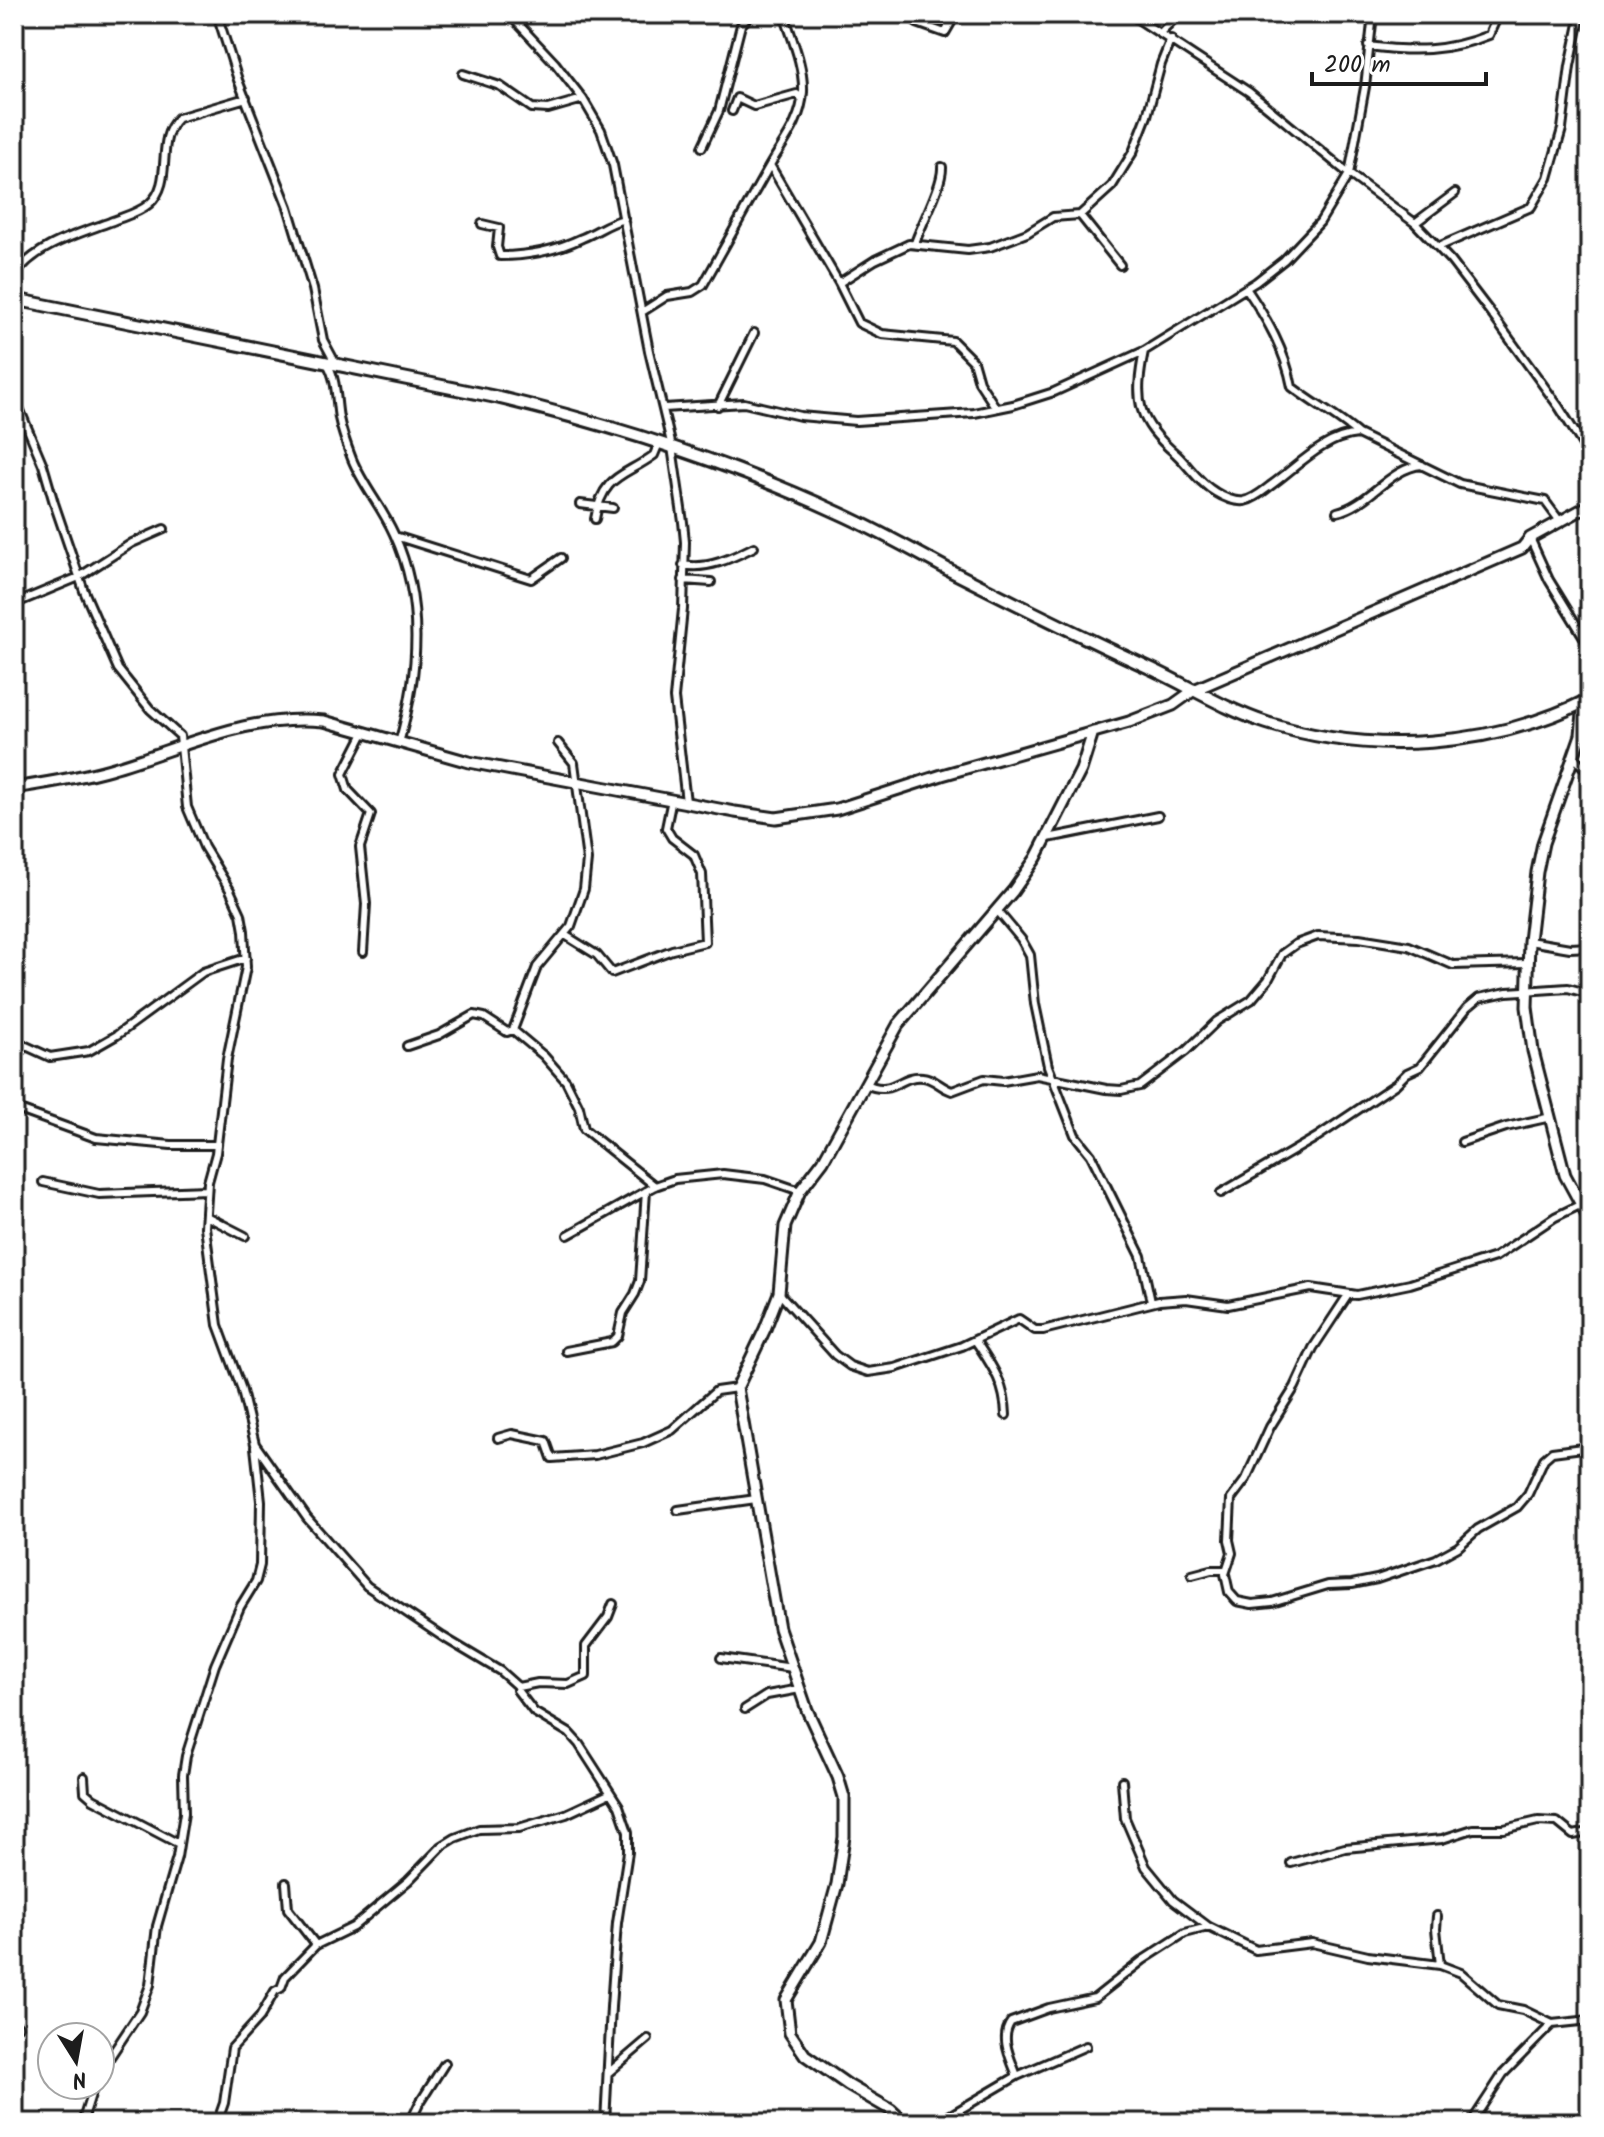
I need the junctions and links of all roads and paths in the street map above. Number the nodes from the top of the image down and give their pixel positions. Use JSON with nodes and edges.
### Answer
{"nodes":[{"id":1,"x":217,"y":14,"type":"edge"},
{"id":2,"x":509,"y":14,"type":"edge"},
{"id":3,"x":751,"y":14,"type":"edge"},
{"id":4,"x":784,"y":14,"type":"edge"},
{"id":5,"x":956,"y":14,"type":"edge"},
{"id":6,"x":1130,"y":14,"type":"edge"},
{"id":7,"x":1179,"y":14,"type":"edge"},
{"id":8,"x":1373,"y":14,"type":"edge"},
{"id":9,"x":1541,"y":14,"type":"edge"},
{"id":10,"x":1581,"y":14,"type":"edge"},
{"id":11,"x":917,"y":23,"type":"dead end"},
{"id":12,"x":1161,"y":32,"type":"junction"},
{"id":13,"x":1171,"y":39,"type":"junction"},
{"id":14,"x":1368,"y":46,"type":"junction"},
{"id":15,"x":463,"y":74,"type":"dead end"},
{"id":16,"x":246,"y":98,"type":"junction"},
{"id":17,"x":583,"y":99,"type":"junction"},
{"id":18,"x":802,"y":99,"type":"junction"},
{"id":19,"x":732,"y":111,"type":"dead end"},
{"id":20,"x":702,"y":147,"type":"dead end"},
{"id":21,"x":770,"y":165,"type":"junction"},
{"id":22,"x":942,"y":167,"type":"dead end"},
{"id":23,"x":1349,"y":174,"type":"junction"},
{"id":24,"x":1455,"y":193,"type":"dead end"},
{"id":25,"x":1080,"y":215,"type":"junction"},
{"id":26,"x":624,"y":219,"type":"junction"},
{"id":27,"x":1415,"y":223,"type":"junction"},
{"id":28,"x":482,"y":224,"type":"dead end"},
{"id":29,"x":915,"y":243,"type":"junction"},
{"id":30,"x":1438,"y":247,"type":"junction"},
{"id":31,"x":1120,"y":265,"type":"dead end"},
{"id":32,"x":14,"y":277,"type":"edge"},
{"id":33,"x":839,"y":283,"type":"junction"},
{"id":34,"x":1246,"y":288,"type":"junction"},
{"id":35,"x":14,"y":299,"type":"edge"},
{"id":36,"x":642,"y":312,"type":"junction"},
{"id":37,"x":754,"y":333,"type":"dead end"},
{"id":38,"x":1144,"y":351,"type":"junction"},
{"id":39,"x":333,"y":366,"type":"junction"},
{"id":40,"x":14,"y":396,"type":"edge"},
{"id":41,"x":718,"y":406,"type":"junction"},
{"id":42,"x":664,"y":408,"type":"junction"},
{"id":43,"x":996,"y":408,"type":"junction"},
{"id":44,"x":1358,"y":434,"type":"junction"},
{"id":45,"x":659,"y":443,"type":"junction"},
{"id":46,"x":672,"y":447,"type":"junction"},
{"id":47,"x":1590,"y":456,"type":"edge"},
{"id":48,"x":1422,"y":465,"type":"junction"},
{"id":49,"x":580,"y":504,"type":"dead end"},
{"id":50,"x":1590,"y":505,"type":"edge"},
{"id":51,"x":597,"y":507,"type":"junction"},
{"id":52,"x":613,"y":508,"type":"dead end"},
{"id":53,"x":1337,"y":512,"type":"dead end"},
{"id":54,"x":595,"y":519,"type":"dead end"},
{"id":55,"x":1559,"y":520,"type":"junction"},
{"id":56,"x":164,"y":529,"type":"dead end"},
{"id":57,"x":395,"y":536,"type":"junction"},
{"id":58,"x":1530,"y":538,"type":"junction"},
{"id":59,"x":754,"y":547,"type":"dead end"},
{"id":60,"x":561,"y":558,"type":"dead end"},
{"id":61,"x":683,"y":565,"type":"junction"},
{"id":62,"x":79,"y":577,"type":"junction"},
{"id":63,"x":683,"y":580,"type":"junction"},
{"id":64,"x":711,"y":582,"type":"dead end"},
{"id":65,"x":14,"y":604,"type":"edge"},
{"id":66,"x":1590,"y":647,"type":"edge"},
{"id":67,"x":1194,"y":690,"type":"junction"},
{"id":68,"x":1587,"y":700,"type":"edge"},
{"id":69,"x":1093,"y":732,"type":"junction"},
{"id":70,"x":364,"y":733,"type":"junction"},
{"id":71,"x":399,"y":743,"type":"junction"},
{"id":72,"x":558,"y":743,"type":"dead end"},
{"id":73,"x":180,"y":745,"type":"junction"},
{"id":74,"x":1575,"y":758,"type":"junction"},
{"id":75,"x":1590,"y":774,"type":"edge"},
{"id":76,"x":575,"y":781,"type":"junction"},
{"id":77,"x":14,"y":788,"type":"edge"},
{"id":78,"x":672,"y":799,"type":"junction"},
{"id":79,"x":686,"y":802,"type":"junction"},
{"id":80,"x":1158,"y":816,"type":"dead end"},
{"id":81,"x":1048,"y":838,"type":"junction"},
{"id":82,"x":996,"y":909,"type":"junction"},
{"id":83,"x":565,"y":935,"type":"junction"},
{"id":84,"x":1529,"y":941,"type":"junction"},
{"id":85,"x":1590,"y":947,"type":"edge"},
{"id":86,"x":363,"y":952,"type":"dead end"},
{"id":87,"x":246,"y":958,"type":"junction"},
{"id":88,"x":1527,"y":963,"type":"junction"},
{"id":89,"x":1528,"y":992,"type":"junction"},
{"id":90,"x":1590,"y":994,"type":"edge"},
{"id":91,"x":513,"y":1030,"type":"junction"},
{"id":92,"x":407,"y":1046,"type":"dead end"},
{"id":93,"x":14,"y":1047,"type":"edge"},
{"id":94,"x":1052,"y":1077,"type":"junction"},
{"id":95,"x":866,"y":1084,"type":"junction"},
{"id":96,"x":14,"y":1108,"type":"edge"},
{"id":97,"x":1551,"y":1117,"type":"junction"},
{"id":98,"x":1462,"y":1142,"type":"dead end"},
{"id":99,"x":217,"y":1145,"type":"junction"},
{"id":100,"x":43,"y":1182,"type":"dead end"},
{"id":101,"x":655,"y":1186,"type":"junction"},
{"id":102,"x":207,"y":1190,"type":"junction"},
{"id":103,"x":646,"y":1191,"type":"junction"},
{"id":104,"x":800,"y":1191,"type":"junction"},
{"id":105,"x":1221,"y":1193,"type":"dead end"},
{"id":106,"x":1586,"y":1203,"type":"edge"},
{"id":107,"x":206,"y":1216,"type":"junction"},
{"id":108,"x":1590,"y":1221,"type":"edge"},
{"id":109,"x":568,"y":1235,"type":"dead end"},
{"id":110,"x":245,"y":1236,"type":"dead end"},
{"id":111,"x":779,"y":1293,"type":"junction"},
{"id":112,"x":1348,"y":1295,"type":"junction"},
{"id":113,"x":1151,"y":1302,"type":"junction"},
{"id":114,"x":975,"y":1340,"type":"junction"},
{"id":115,"x":566,"y":1351,"type":"dead end"},
{"id":116,"x":737,"y":1388,"type":"junction"},
{"id":117,"x":1006,"y":1415,"type":"dead end"},
{"id":118,"x":498,"y":1438,"type":"dead end"},
{"id":119,"x":255,"y":1444,"type":"junction"},
{"id":120,"x":1590,"y":1447,"type":"edge"},
{"id":121,"x":264,"y":1456,"type":"junction"},
{"id":122,"x":259,"y":1468,"type":"junction"},
{"id":123,"x":756,"y":1499,"type":"junction"},
{"id":124,"x":678,"y":1510,"type":"dead end"},
{"id":125,"x":1225,"y":1570,"type":"junction"},
{"id":126,"x":1192,"y":1575,"type":"dead end"},
{"id":127,"x":613,"y":1604,"type":"dead end"},
{"id":128,"x":721,"y":1658,"type":"dead end"},
{"id":129,"x":793,"y":1668,"type":"junction"},
{"id":130,"x":518,"y":1687,"type":"junction"},
{"id":131,"x":800,"y":1689,"type":"junction"},
{"id":132,"x":745,"y":1709,"type":"dead end"},
{"id":133,"x":84,"y":1777,"type":"dead end"},
{"id":134,"x":1122,"y":1781,"type":"dead end"},
{"id":135,"x":609,"y":1794,"type":"junction"},
{"id":136,"x":1590,"y":1832,"type":"edge"},
{"id":137,"x":179,"y":1844,"type":"junction"},
{"id":138,"x":1291,"y":1863,"type":"dead end"},
{"id":139,"x":286,"y":1883,"type":"dead end"},
{"id":140,"x":1437,"y":1916,"type":"dead end"},
{"id":141,"x":1209,"y":1927,"type":"junction"},
{"id":142,"x":316,"y":1945,"type":"junction"},
{"id":143,"x":1440,"y":1965,"type":"junction"},
{"id":144,"x":1590,"y":2020,"type":"edge"},
{"id":145,"x":1552,"y":2024,"type":"junction"},
{"id":146,"x":648,"y":2039,"type":"dead end"},
{"id":147,"x":1086,"y":2046,"type":"dead end"},
{"id":148,"x":116,"y":2048,"type":"edge"},
{"id":149,"x":445,"y":2063,"type":"dead end"},
{"id":150,"x":608,"y":2073,"type":"junction"},
{"id":151,"x":1017,"y":2076,"type":"junction"},
{"id":152,"x":89,"y":2101,"type":"edge"},
{"id":153,"x":82,"y":2123,"type":"edge"},
{"id":154,"x":217,"y":2123,"type":"edge"},
{"id":155,"x":410,"y":2123,"type":"edge"},
{"id":156,"x":605,"y":2123,"type":"edge"},
{"id":157,"x":904,"y":2123,"type":"edge"},
{"id":158,"x":937,"y":2123,"type":"edge"},
{"id":159,"x":1471,"y":2123,"type":"edge"}],
"edges":[{"from":1,"to":16,"type":"street"},
{"from":2,"to":17,"type":"street"},
{"from":3,"to":20,"type":"street"},
{"from":4,"to":18,"type":"street"},
{"from":5,"to":11,"type":"street"},
{"from":6,"to":12,"type":"street"},
{"from":7,"to":12,"type":"street"},
{"from":8,"to":14,"type":"street"},
{"from":9,"to":14,"type":"street"},
{"from":10,"to":30,"type":"street"},
{"from":12,"to":13,"type":"street"},
{"from":13,"to":23,"type":"street"},
{"from":13,"to":25,"type":"street"},
{"from":14,"to":23,"type":"street"},
{"from":15,"to":17,"type":"street"},
{"from":16,"to":32,"type":"street"},
{"from":16,"to":39,"type":"street"},
{"from":17,"to":26,"type":"street"},
{"from":18,"to":19,"type":"street"},
{"from":18,"to":21,"type":"street"},
{"from":21,"to":33,"type":"street"},
{"from":21,"to":36,"type":"street"},
{"from":22,"to":29,"type":"street"},
{"from":23,"to":27,"type":"street"},
{"from":23,"to":34,"type":"street"},
{"from":24,"to":27,"type":"street"},
{"from":25,"to":29,"type":"street"},
{"from":25,"to":31,"type":"street"},
{"from":26,"to":28,"type":"street"},
{"from":26,"to":36,"type":"street"},
{"from":27,"to":30,"type":"street"},
{"from":29,"to":33,"type":"street"},
{"from":30,"to":47,"type":"street"},
{"from":33,"to":43,"type":"street"},
{"from":34,"to":38,"type":"street"},
{"from":34,"to":44,"type":"street"},
{"from":35,"to":39,"type":"main road"},
{"from":36,"to":42,"type":"street"},
{"from":37,"to":41,"type":"street"},
{"from":38,"to":43,"type":"street"},
{"from":38,"to":44,"type":"street"},
{"from":39,"to":45,"type":"main road"},
{"from":39,"to":57,"type":"street"},
{"from":40,"to":62,"type":"street"},
{"from":41,"to":42,"type":"street"},
{"from":41,"to":43,"type":"street"},
{"from":42,"to":46,"type":"street"},
{"from":44,"to":48,"type":"street"},
{"from":45,"to":46,"type":"main road"},
{"from":45,"to":51,"type":"street"},
{"from":46,"to":61,"type":"street"},
{"from":46,"to":67,"type":"main road"},
{"from":48,"to":53,"type":"street"},
{"from":48,"to":55,"type":"street"},
{"from":49,"to":51,"type":"street"},
{"from":50,"to":55,"type":"street"},
{"from":51,"to":52,"type":"street"},
{"from":51,"to":54,"type":"street"},
{"from":55,"to":58,"type":"street"},
{"from":56,"to":62,"type":"street"},
{"from":57,"to":60,"type":"street"},
{"from":57,"to":71,"type":"street"},
{"from":58,"to":66,"type":"street"},
{"from":58,"to":67,"type":"street"},
{"from":59,"to":61,"type":"street"},
{"from":61,"to":63,"type":"street"},
{"from":62,"to":65,"type":"street"},
{"from":62,"to":73,"type":"street"},
{"from":63,"to":64,"type":"street"},
{"from":63,"to":79,"type":"street"},
{"from":67,"to":68,"type":"main road"},
{"from":67,"to":69,"type":"street"},
{"from":68,"to":74,"type":"street"},
{"from":69,"to":79,"type":"street"},
{"from":69,"to":81,"type":"street"},
{"from":70,"to":71,"type":"street"},
{"from":70,"to":73,"type":"street"},
{"from":70,"to":86,"type":"street"},
{"from":71,"to":76,"type":"street"},
{"from":72,"to":76,"type":"street"},
{"from":73,"to":77,"type":"street"},
{"from":73,"to":87,"type":"street"},
{"from":74,"to":75,"type":"street"},
{"from":74,"to":84,"type":"street"},
{"from":76,"to":78,"type":"street"},
{"from":76,"to":83,"type":"street"},
{"from":78,"to":79,"type":"street"},
{"from":78,"to":83,"type":"street"},
{"from":80,"to":81,"type":"street"},
{"from":81,"to":82,"type":"street"},
{"from":82,"to":94,"type":"street"},
{"from":82,"to":95,"type":"street"},
{"from":83,"to":91,"type":"street"},
{"from":84,"to":85,"type":"street"},
{"from":84,"to":88,"type":"street"},
{"from":87,"to":93,"type":"street"},
{"from":87,"to":99,"type":"street"},
{"from":88,"to":89,"type":"street"},
{"from":88,"to":94,"type":"street"},
{"from":89,"to":90,"type":"street"},
{"from":89,"to":97,"type":"street"},
{"from":89,"to":105,"type":"street"},
{"from":91,"to":92,"type":"street"},
{"from":91,"to":101,"type":"street"},
{"from":94,"to":95,"type":"street"},
{"from":94,"to":113,"type":"street"},
{"from":95,"to":104,"type":"street"},
{"from":96,"to":99,"type":"street"},
{"from":97,"to":98,"type":"street"},
{"from":97,"to":106,"type":"street"},
{"from":99,"to":102,"type":"street"},
{"from":100,"to":102,"type":"street"},
{"from":101,"to":103,"type":"street"},
{"from":101,"to":104,"type":"street"},
{"from":102,"to":107,"type":"street"},
{"from":103,"to":109,"type":"street"},
{"from":103,"to":115,"type":"street"},
{"from":104,"to":111,"type":"street"},
{"from":106,"to":108,"type":"street"},
{"from":106,"to":112,"type":"street"},
{"from":107,"to":110,"type":"street"},
{"from":107,"to":119,"type":"street"},
{"from":111,"to":114,"type":"street"},
{"from":111,"to":116,"type":"street"},
{"from":112,"to":113,"type":"street"},
{"from":112,"to":125,"type":"street"},
{"from":113,"to":114,"type":"street"},
{"from":114,"to":117,"type":"street"},
{"from":116,"to":118,"type":"street"},
{"from":116,"to":123,"type":"street"},
{"from":119,"to":121,"type":"street"},
{"from":119,"to":122,"type":"street"},
{"from":120,"to":125,"type":"street"},
{"from":121,"to":122,"type":"street"},
{"from":121,"to":130,"type":"street"},
{"from":122,"to":137,"type":"street"},
{"from":123,"to":124,"type":"street"},
{"from":123,"to":129,"type":"street"},
{"from":125,"to":126,"type":"street"},
{"from":127,"to":130,"type":"street"},
{"from":128,"to":129,"type":"street"},
{"from":129,"to":131,"type":"street"},
{"from":130,"to":135,"type":"street"},
{"from":131,"to":132,"type":"street"},
{"from":131,"to":157,"type":"street"},
{"from":133,"to":137,"type":"street"},
{"from":134,"to":141,"type":"street"},
{"from":135,"to":142,"type":"street"},
{"from":135,"to":150,"type":"street"},
{"from":136,"to":138,"type":"street"},
{"from":137,"to":148,"type":"street"},
{"from":139,"to":142,"type":"street"},
{"from":140,"to":143,"type":"street"},
{"from":141,"to":143,"type":"street"},
{"from":141,"to":151,"type":"street"},
{"from":142,"to":154,"type":"street"},
{"from":143,"to":145,"type":"street"},
{"from":144,"to":145,"type":"street"},
{"from":145,"to":159,"type":"street"},
{"from":146,"to":150,"type":"street"},
{"from":147,"to":151,"type":"street"},
{"from":149,"to":155,"type":"street"},
{"from":150,"to":156,"type":"street"},
{"from":151,"to":158,"type":"street"},
{"from":152,"to":153,"type":"street"}]}
